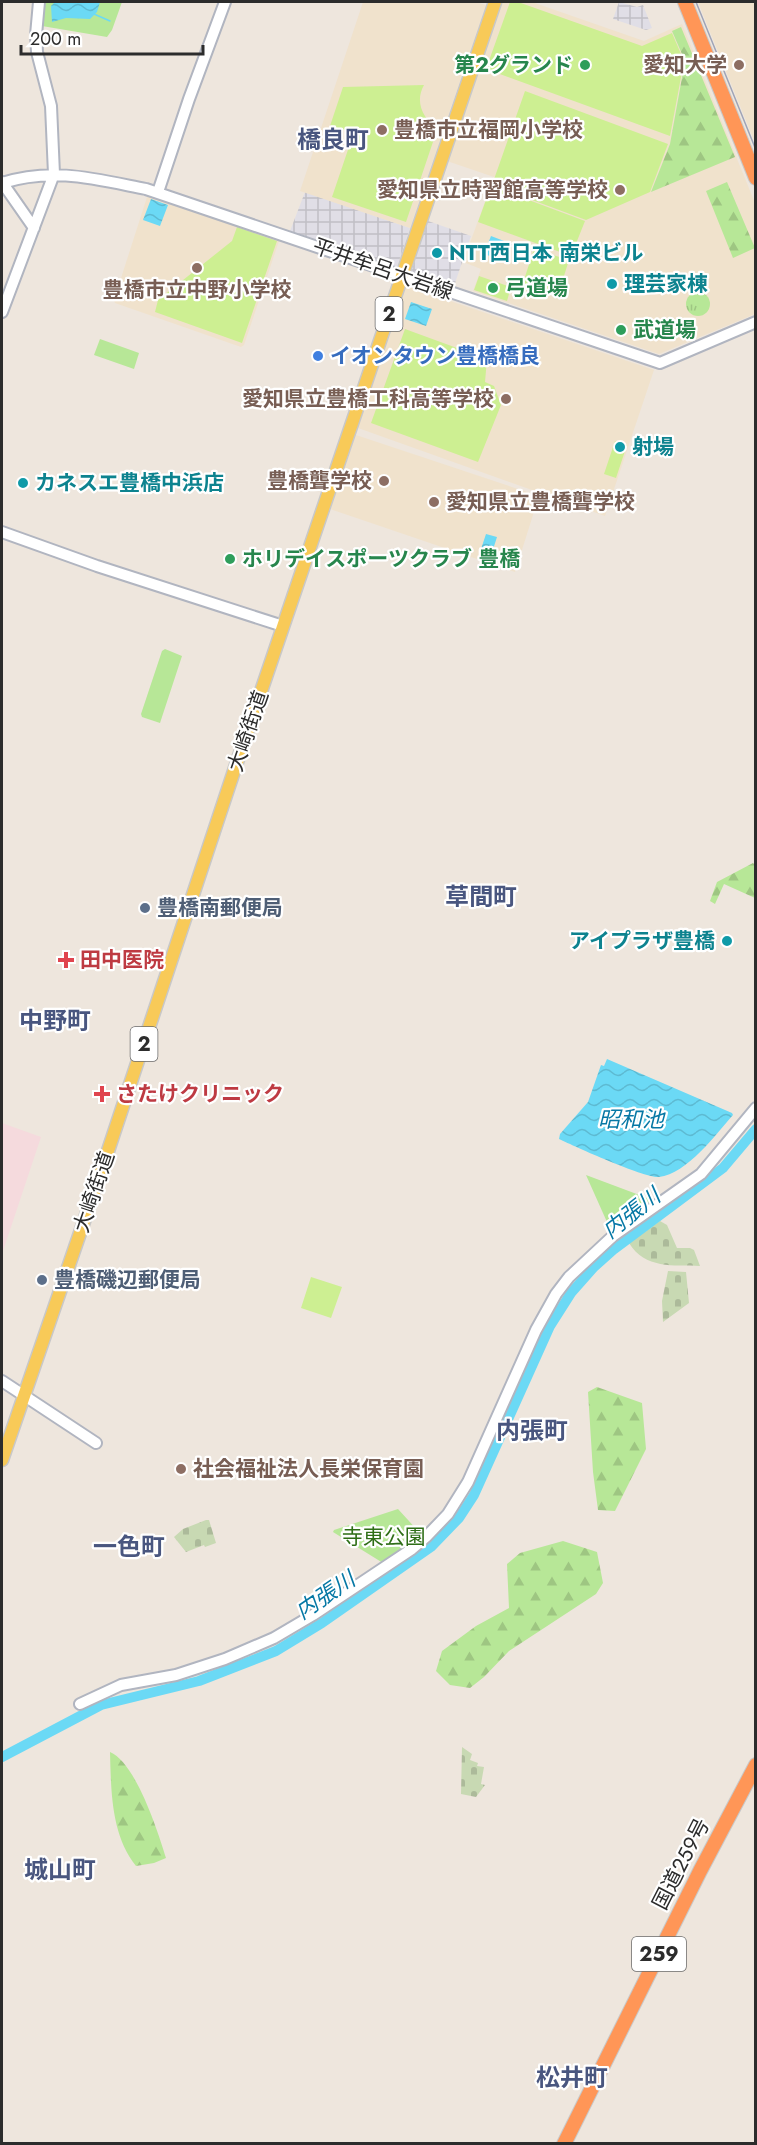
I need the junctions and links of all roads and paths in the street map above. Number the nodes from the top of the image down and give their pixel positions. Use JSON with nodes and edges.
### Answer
{"nodes":[{"id":1,"x":39,"y":2,"type":"edge"},
{"id":2,"x":225,"y":2,"type":"edge"},
{"id":3,"x":495,"y":2,"type":"edge"},
{"id":4,"x":685,"y":2,"type":"edge"},
{"id":5,"x":54,"y":174,"type":"junction"},
{"id":6,"x":756,"y":178,"type":"edge"},
{"id":7,"x":2,"y":182,"type":"edge"},
{"id":8,"x":158,"y":192,"type":"junction"},
{"id":9,"x":34,"y":228,"type":"junction"},
{"id":10,"x":402,"y":276,"type":"junction"},
{"id":11,"x":2,"y":312,"type":"edge"},
{"id":12,"x":756,"y":322,"type":"edge"},
{"id":13,"x":2,"y":532,"type":"edge"},
{"id":14,"x":283,"y":626,"type":"junction"},
{"id":15,"x":756,"y":1108,"type":"edge"},
{"id":16,"x":2,"y":1381,"type":"edge"},
{"id":17,"x":24,"y":1396,"type":"junction"},
{"id":18,"x":96,"y":1443,"type":"dead end"},
{"id":19,"x":2,"y":1460,"type":"edge"},
{"id":20,"x":80,"y":1704,"type":"dead end"},
{"id":21,"x":756,"y":1765,"type":"edge"},
{"id":22,"x":564,"y":2144,"type":"edge"}],
"edges":[{"from":1,"to":5,"type":"street"},
{"from":2,"to":8,"type":"street"},
{"from":3,"to":10,"type":"main road","name":"大崎街道","number":"2"},
{"from":4,"to":6,"type":"highway"},
{"from":5,"to":7,"type":"street","name":"平井牟呂大岩線"},
{"from":5,"to":8,"type":"street","name":"平井牟呂大岩線"},
{"from":5,"to":9,"type":"street"},
{"from":7,"to":9,"type":"street"},
{"from":8,"to":10,"type":"street","name":"平井牟呂大岩線"},
{"from":9,"to":11,"type":"street"},
{"from":10,"to":12,"type":"street","name":"平井牟呂大岩線"},
{"from":10,"to":14,"type":"main road","name":"大崎街道","number":"2"},
{"from":13,"to":14,"type":"street"},
{"from":14,"to":17,"type":"main road","name":"大崎街道","number":"2"},
{"from":15,"to":20,"type":"street"},
{"from":16,"to":17,"type":"street"},
{"from":17,"to":18,"type":"street"},
{"from":17,"to":19,"type":"main road","name":"大崎街道","number":"2"},
{"from":21,"to":22,"type":"highway","name":"国道259号","number":"259"}]}
